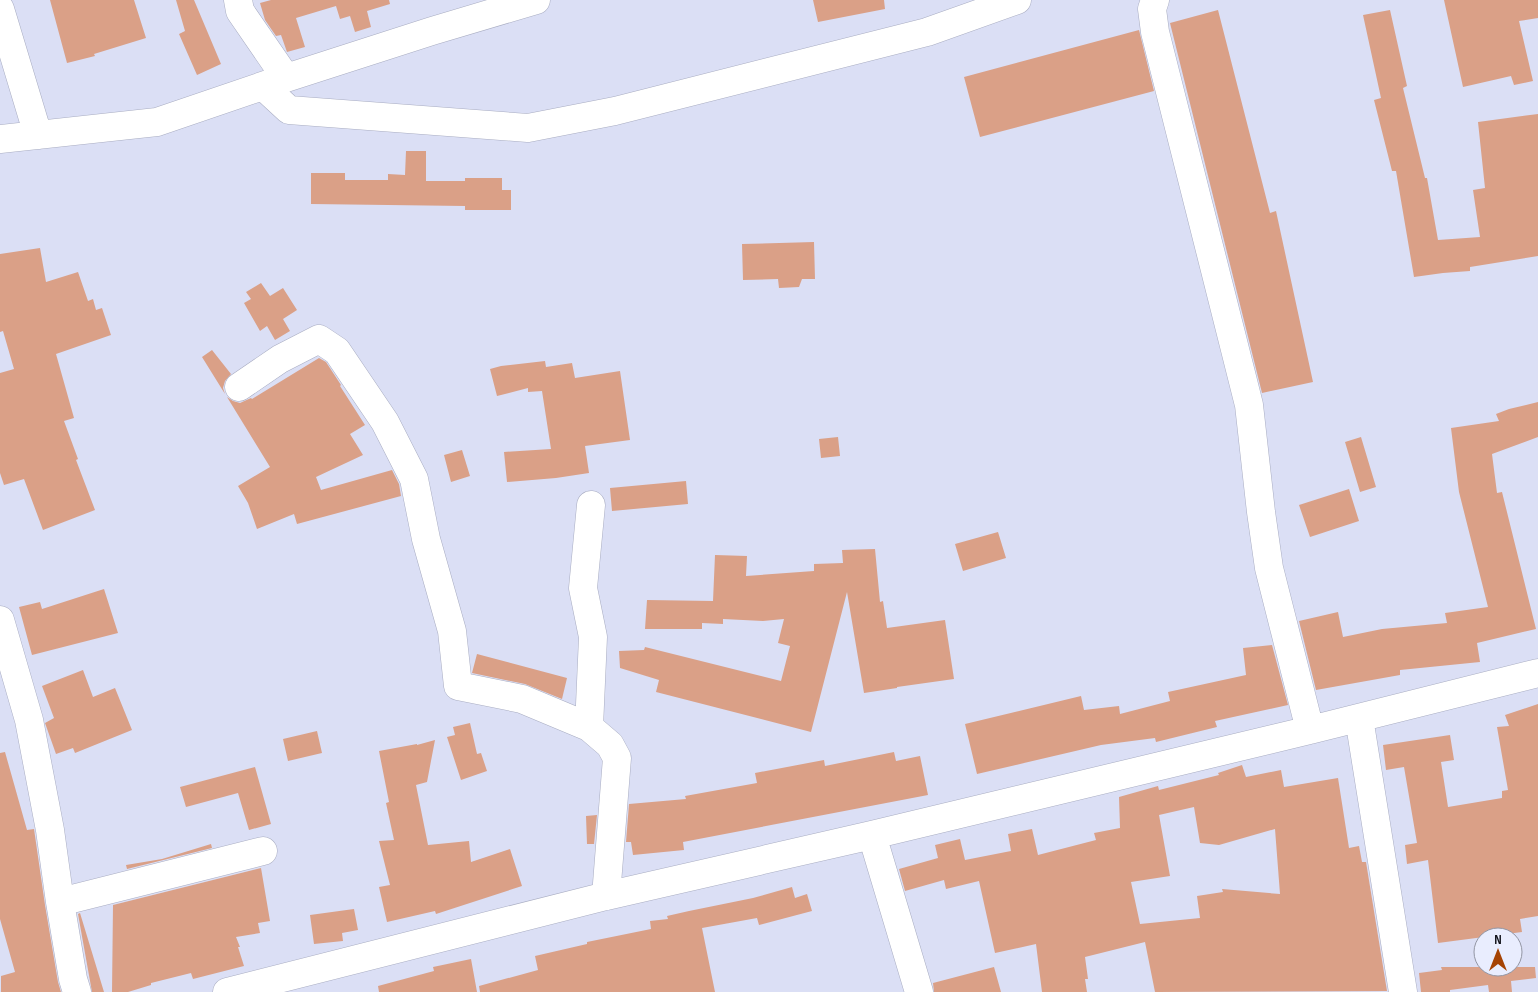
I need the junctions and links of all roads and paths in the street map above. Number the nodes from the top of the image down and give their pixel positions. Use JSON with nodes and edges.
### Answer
{"nodes":[{"id":1,"x":238,"y":0,"type":"edge"},
{"id":2,"x":536,"y":0,"type":"edge"},
{"id":3,"x":1017,"y":0,"type":"edge"},
{"id":4,"x":1156,"y":0,"type":"edge"},
{"id":5,"x":0,"y":9,"type":"edge"},
{"id":6,"x":274,"y":82,"type":"junction"},
{"id":7,"x":38,"y":135,"type":"junction"},
{"id":8,"x":0,"y":140,"type":"edge"},
{"id":9,"x":239,"y":387,"type":"dead end"},
{"id":10,"x":591,"y":505,"type":"dead end"},
{"id":11,"x":0,"y":620,"type":"edge"},
{"id":12,"x":1538,"y":672,"type":"edge"},
{"id":13,"x":10,"y":687,"type":"edge"},
{"id":14,"x":1358,"y":718,"type":"junction"},
{"id":15,"x":589,"y":727,"type":"junction"},
{"id":16,"x":1310,"y":730,"type":"junction"},
{"id":17,"x":872,"y":835,"type":"junction"},
{"id":18,"x":263,"y":851,"type":"dead end"},
{"id":19,"x":606,"y":896,"type":"junction"},
{"id":20,"x":60,"y":902,"type":"junction"},
{"id":21,"x":77,"y":992,"type":"edge"},
{"id":22,"x":227,"y":992,"type":"edge"},
{"id":23,"x":919,"y":992,"type":"edge"},
{"id":24,"x":1403,"y":992,"type":"edge"}],
"edges":[{"from":1,"to":6,"type":"street"},
{"from":2,"to":6,"type":"street"},
{"from":3,"to":6,"type":"street"},
{"from":4,"to":16,"type":"street"},
{"from":5,"to":7,"type":"street"},
{"from":6,"to":7,"type":"street"},
{"from":7,"to":8,"type":"street"},
{"from":9,"to":15,"type":"street"},
{"from":10,"to":15,"type":"street"},
{"from":11,"to":13,"type":"street"},
{"from":12,"to":14,"type":"street"},
{"from":13,"to":20,"type":"street"},
{"from":14,"to":16,"type":"street"},
{"from":14,"to":24,"type":"street"},
{"from":15,"to":19,"type":"street"},
{"from":16,"to":17,"type":"street"},
{"from":17,"to":19,"type":"street"},
{"from":17,"to":23,"type":"street"},
{"from":18,"to":20,"type":"street"},
{"from":19,"to":22,"type":"street"},
{"from":20,"to":21,"type":"street"}]}
